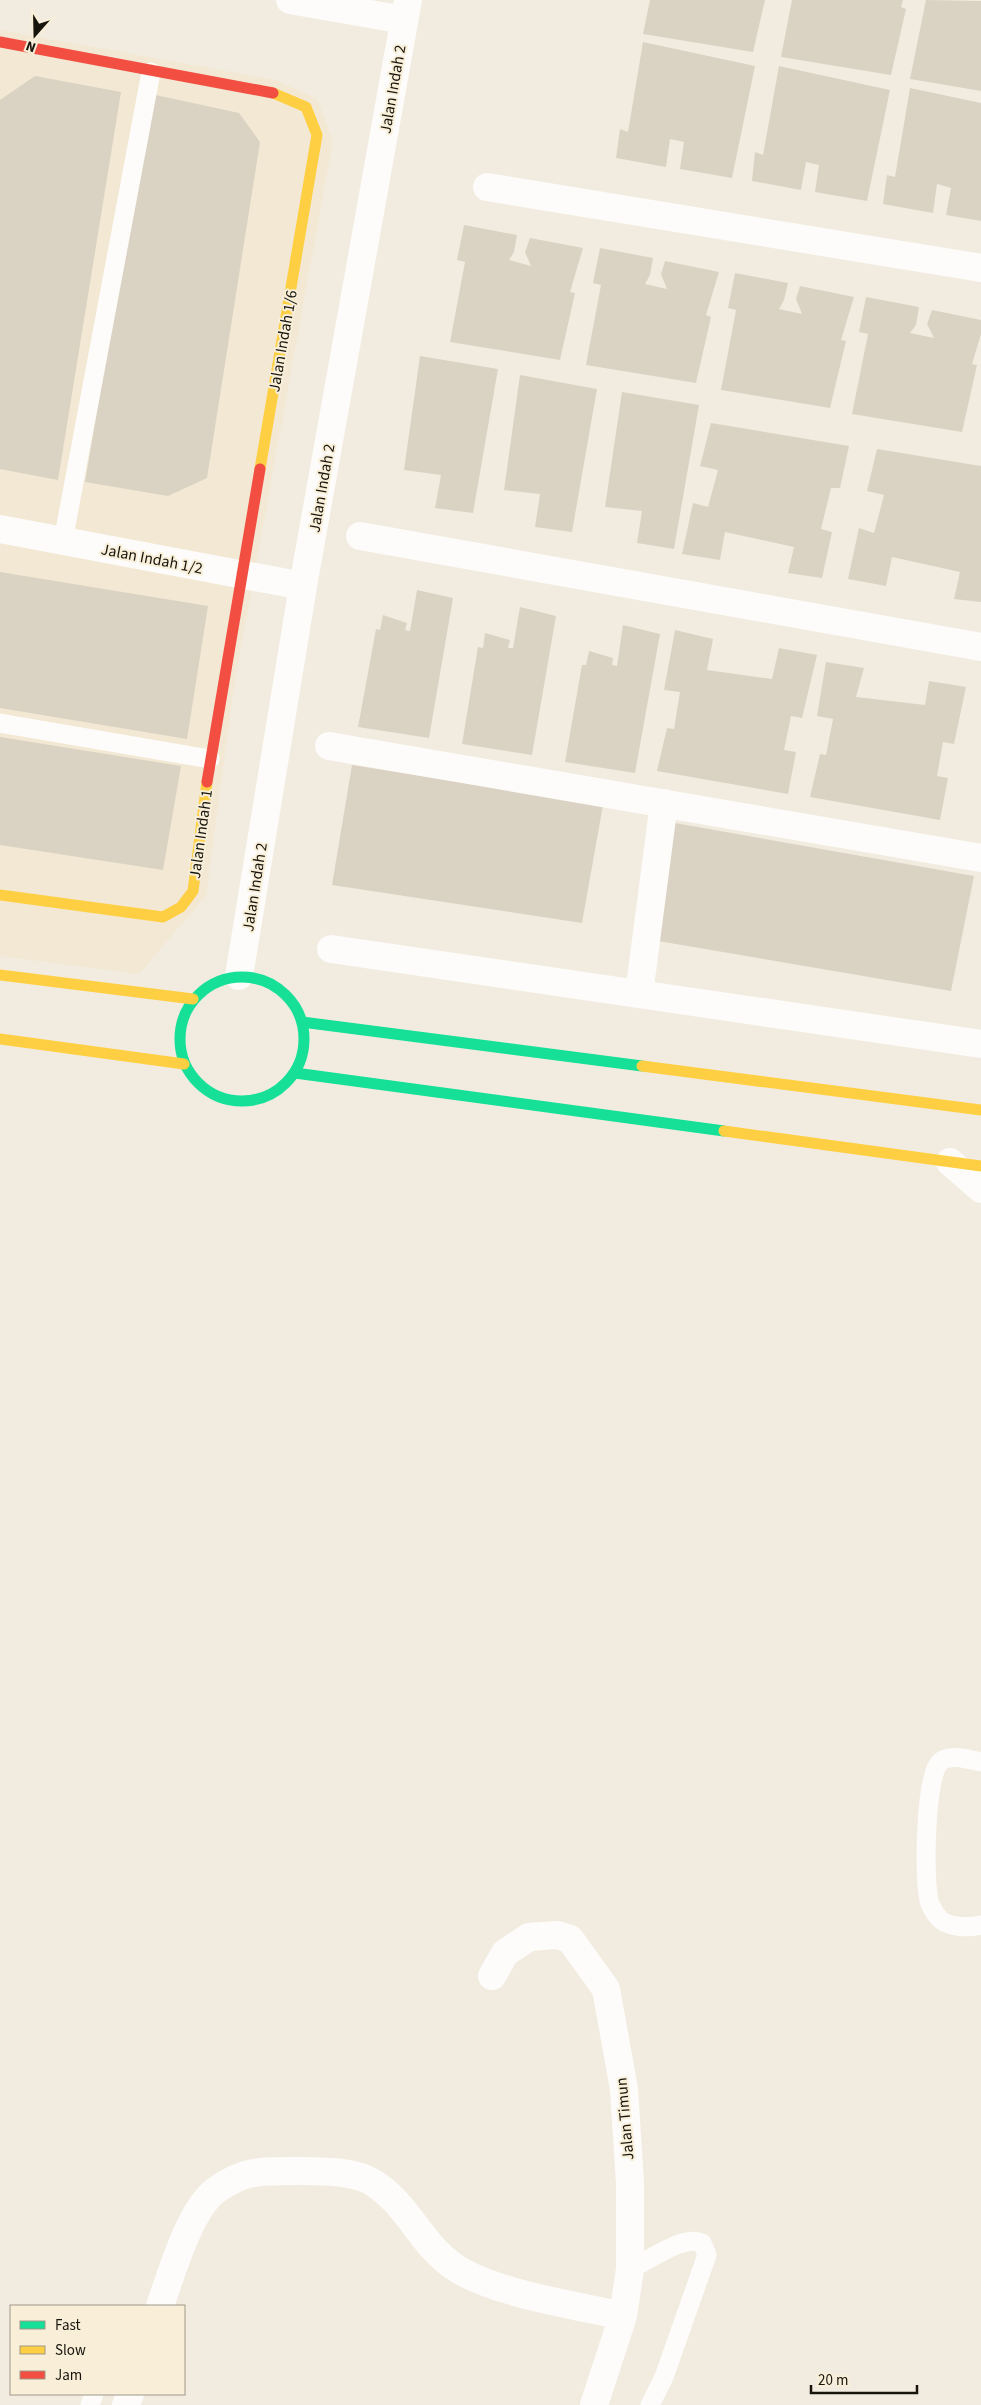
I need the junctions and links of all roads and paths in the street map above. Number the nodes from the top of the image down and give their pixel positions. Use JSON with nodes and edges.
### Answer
{"nodes":[{"id":1,"x":290,"y":0,"type":"edge"},
{"id":2,"x":406,"y":10,"type":"edge"},
{"id":3,"x":0,"y":42,"type":"edge"},
{"id":4,"x":151,"y":72,"type":"junction"},
{"id":5,"x":487,"y":187,"type":"dead end"},
{"id":6,"x":981,"y":268,"type":"edge"},
{"id":7,"x":0,"y":529,"type":"edge"},
{"id":8,"x":360,"y":536,"type":"dead end"},
{"id":9,"x":63,"y":541,"type":"junction"},
{"id":10,"x":243,"y":575,"type":"junction"},
{"id":11,"x":304,"y":586,"type":"junction"},
{"id":12,"x":981,"y":647,"type":"edge"},
{"id":13,"x":0,"y":723,"type":"edge"},
{"id":14,"x":329,"y":746,"type":"dead end"},
{"id":15,"x":210,"y":760,"type":"junction"},
{"id":16,"x":664,"y":804,"type":"junction"},
{"id":17,"x":981,"y":858,"type":"edge"},
{"id":18,"x":0,"y":895,"type":"edge"},
{"id":19,"x":331,"y":949,"type":"dead end"},
{"id":20,"x":0,"y":974,"type":"edge"},
{"id":21,"x":239,"y":976,"type":"junction"},
{"id":22,"x":640,"y":994,"type":"junction"},
{"id":23,"x":193,"y":999,"type":"junction"},
{"id":24,"x":302,"y":1022,"type":"junction"},
{"id":25,"x":0,"y":1039,"type":"edge"},
{"id":26,"x":981,"y":1044,"type":"edge"},
{"id":27,"x":184,"y":1064,"type":"junction"},
{"id":28,"x":295,"y":1074,"type":"junction"},
{"id":29,"x":981,"y":1110,"type":"edge"},
{"id":30,"x":950,"y":1162,"type":"junction"},
{"id":31,"x":981,"y":1166,"type":"edge"},
{"id":32,"x":981,"y":1189,"type":"edge"},
{"id":33,"x":981,"y":1762,"type":"edge"},
{"id":34,"x":981,"y":1925,"type":"edge"},
{"id":35,"x":492,"y":1976,"type":"dead end"},
{"id":36,"x":630,"y":2269,"type":"junction"},
{"id":37,"x":160,"y":2305,"type":"edge"},
{"id":38,"x":623,"y":2316,"type":"junction"},
{"id":39,"x":594,"y":2405,"type":"edge"},
{"id":40,"x":650,"y":2405,"type":"edge"}],
"edges":[{"from":1,"to":2,"type":"street"},
{"from":2,"to":11,"type":"street","name":"Jalan Indah 2"},
{"from":3,"to":4,"type":"street"},
{"from":4,"to":9,"type":"lane"},
{"from":4,"to":10,"type":"street","name":"Jalan Indah 1/6"},
{"from":5,"to":6,"type":"street"},
{"from":7,"to":9,"type":"street","name":"Jalan Indah 1/2"},
{"from":8,"to":12,"type":"street"},
{"from":9,"to":10,"type":"street","name":"Jalan Indah 1/2"},
{"from":10,"to":11,"type":"street","name":"Jalan Indah 1/2"},
{"from":10,"to":15,"type":"street","name":"Jalan Indah 1"},
{"from":11,"to":21,"type":"street","name":"Jalan Indah 2"},
{"from":13,"to":15,"type":"lane"},
{"from":14,"to":16,"type":"street"},
{"from":15,"to":18,"type":"street","name":"Jalan Indah 1"},
{"from":16,"to":17,"type":"street"},
{"from":16,"to":22,"type":"street"},
{"from":19,"to":22,"type":"street"},
{"from":20,"to":23,"type":"street"},
{"from":21,"to":23,"type":"street"},
{"from":21,"to":24,"type":"street"},
{"from":22,"to":26,"type":"street"},
{"from":23,"to":27,"type":"street"},
{"from":24,"to":28,"type":"street"},
{"from":24,"to":29,"type":"street"},
{"from":25,"to":27,"type":"street"},
{"from":27,"to":28,"type":"street"},
{"from":28,"to":30,"type":"street"},
{"from":30,"to":31,"type":"street"},
{"from":30,"to":32,"type":"street"},
{"from":33,"to":34,"type":"lane"},
{"from":35,"to":36,"type":"street","name":"Jalan Timun"},
{"from":36,"to":38,"type":"street","name":"Jalan Timun"},
{"from":36,"to":40,"type":"lane"},
{"from":37,"to":38,"type":"street"},
{"from":38,"to":39,"type":"street","name":"Jalan Timun"}]}
